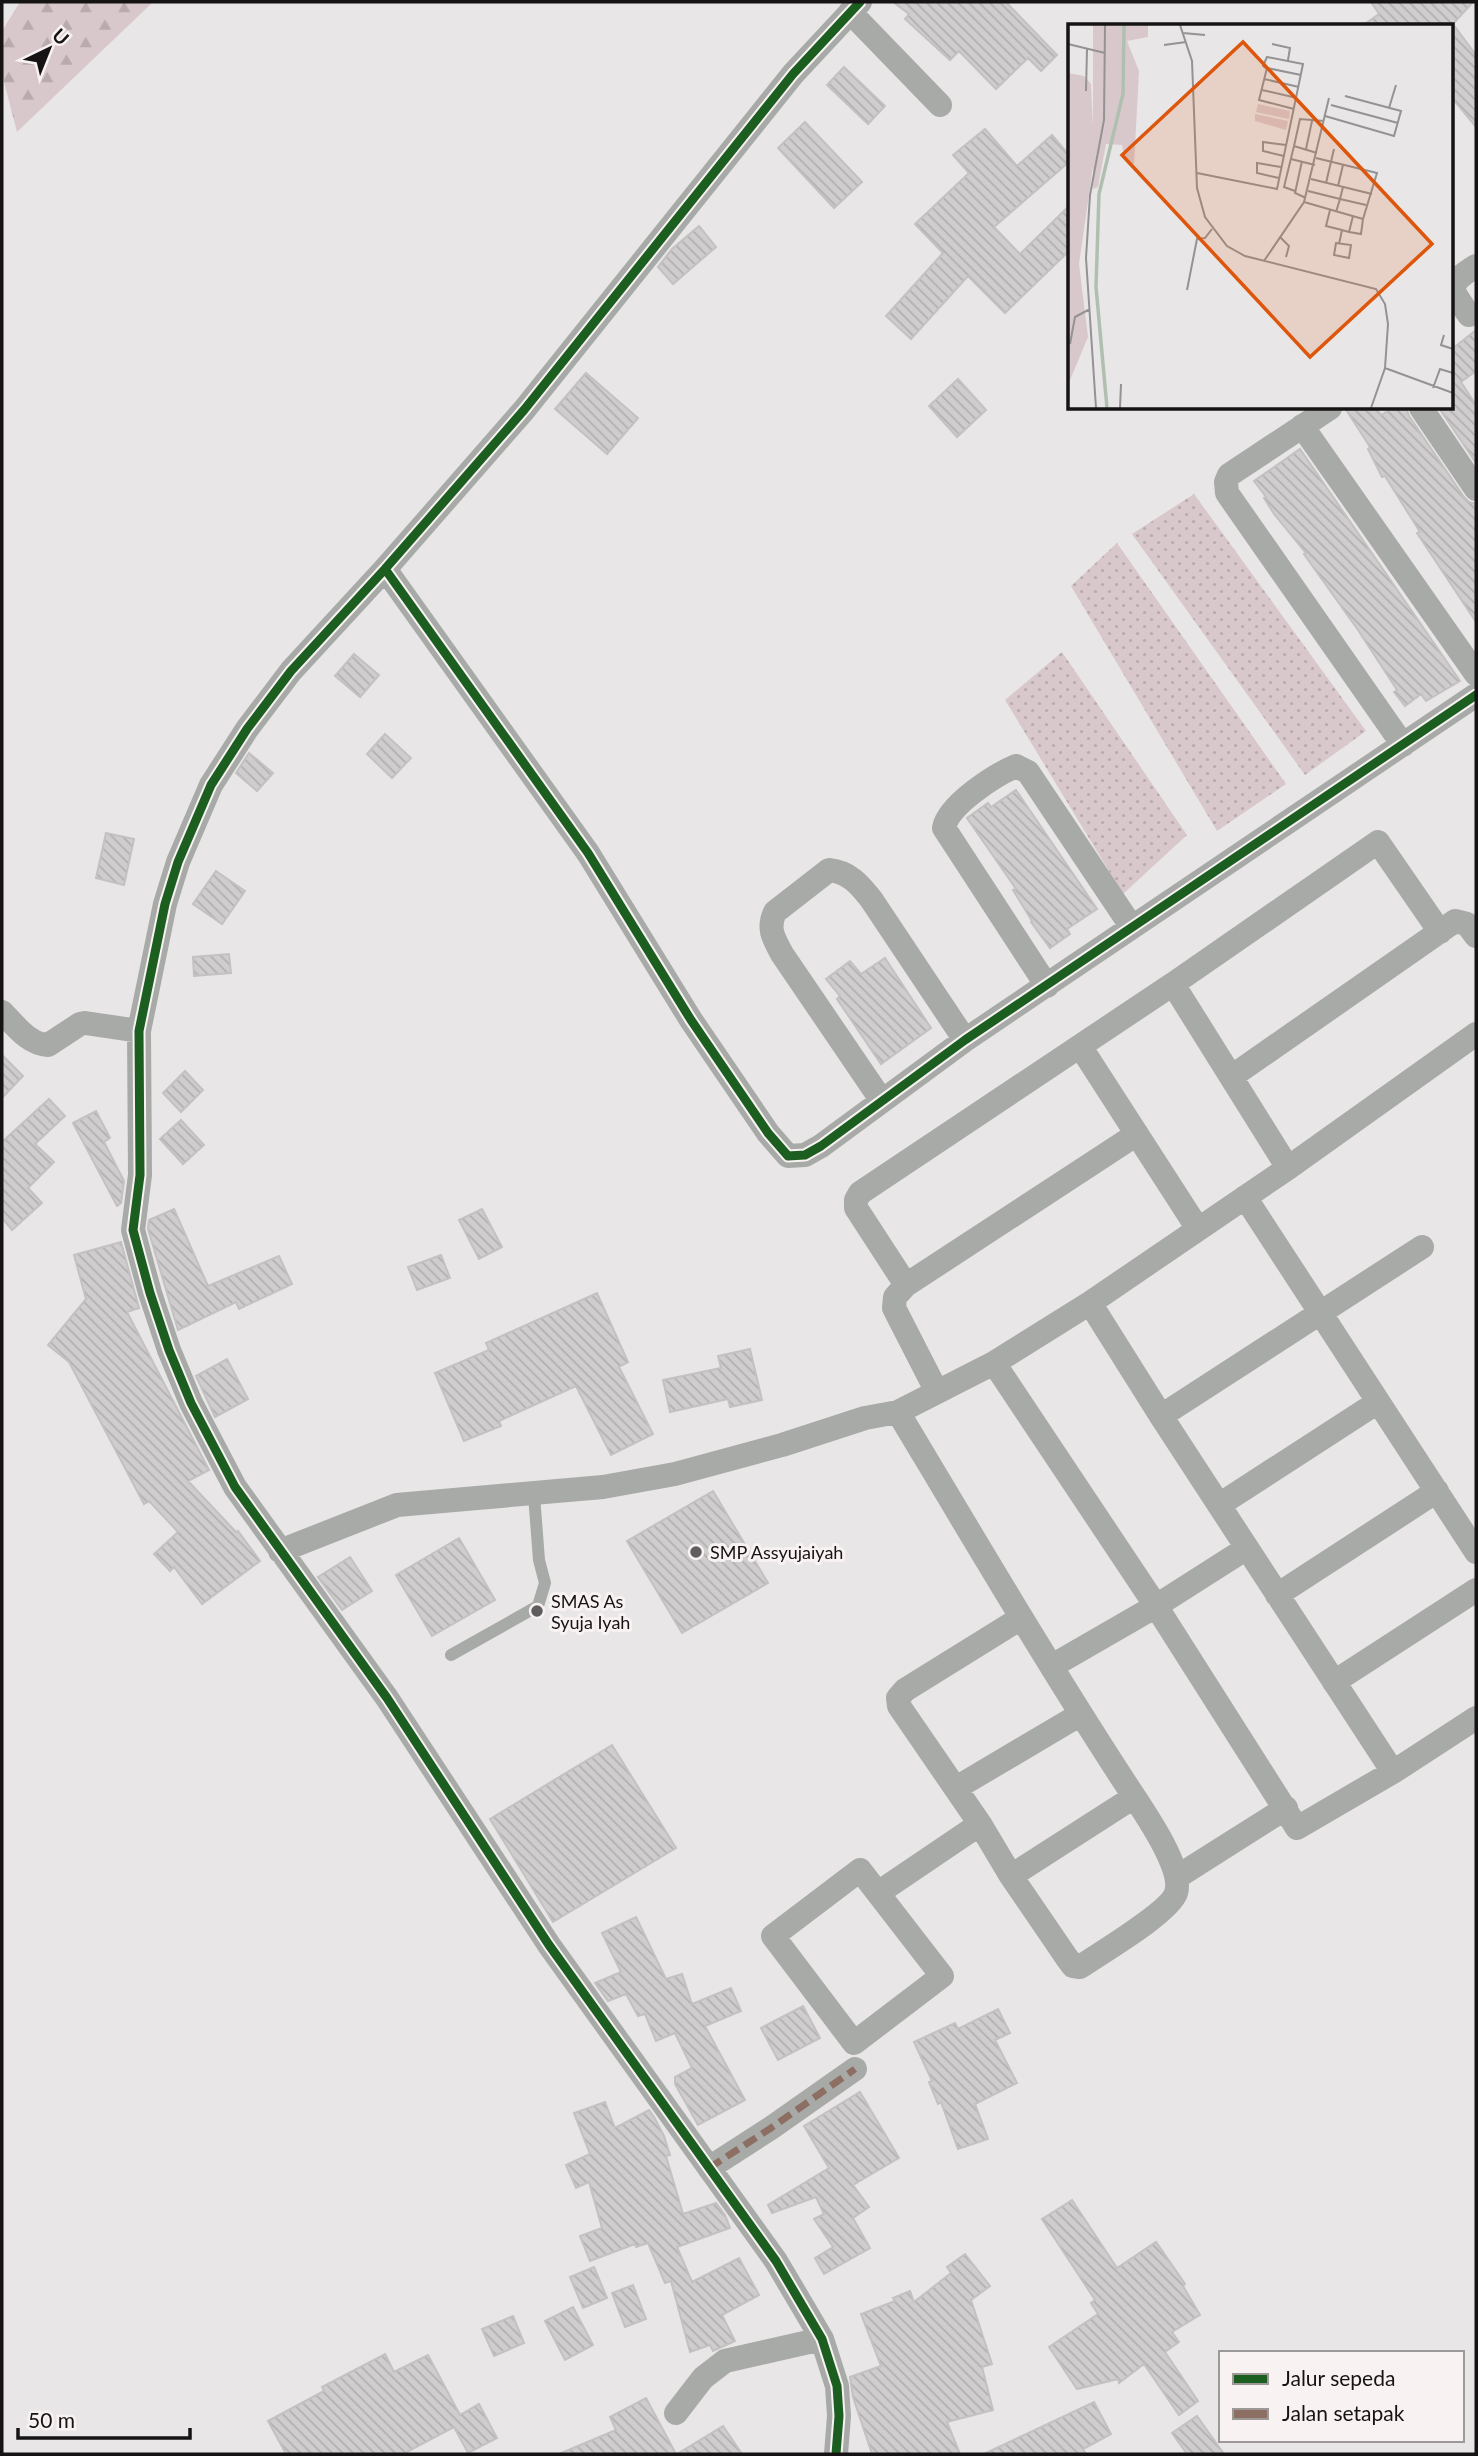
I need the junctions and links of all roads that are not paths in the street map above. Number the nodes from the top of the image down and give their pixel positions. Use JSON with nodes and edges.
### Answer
{"nodes":[{"id":1,"x":855,"y":7,"type":"edge"},
{"id":2,"x":940,"y":105,"type":"dead end"},
{"id":3,"x":1476,"y":266,"type":"edge"},
{"id":4,"x":1454,"y":286,"type":"edge"},
{"id":5,"x":1454,"y":293,"type":"edge"},
{"id":6,"x":1466,"y":318,"type":"edge"},
{"id":7,"x":1327,"y":410,"type":"edge"},
{"id":8,"x":1423,"y":410,"type":"edge"},
{"id":9,"x":1302,"y":426,"type":"junction"},
{"id":10,"x":1476,"y":489,"type":"edge"},
{"id":11,"x":386,"y":569,"type":"junction"},
{"id":12,"x":1476,"y":674,"type":"edge"},
{"id":13,"x":1476,"y":695,"type":"edge"},
{"id":14,"x":1403,"y":746,"type":"junction"},
{"id":15,"x":1131,"y":926,"type":"junction"},
{"id":16,"x":1440,"y":932,"type":"junction"},
{"id":17,"x":1476,"y":936,"type":"edge"},
{"id":18,"x":1173,"y":984,"type":"junction"},
{"id":19,"x":1047,"y":986,"type":"junction"},
{"id":20,"x":2,"y":1012,"type":"edge"},
{"id":21,"x":139,"y":1031,"type":"junction"},
{"id":22,"x":1476,"y":1034,"type":"edge"},
{"id":23,"x":965,"y":1040,"type":"junction"},
{"id":24,"x":1080,"y":1046,"type":"junction"},
{"id":25,"x":1231,"y":1077,"type":"junction"},
{"id":26,"x":882,"y":1101,"type":"junction"},
{"id":27,"x":1137,"y":1134,"type":"junction"},
{"id":28,"x":1288,"y":1168,"type":"junction"},
{"id":29,"x":1245,"y":1197,"type":"junction"},
{"id":30,"x":1198,"y":1229,"type":"junction"},
{"id":31,"x":1422,"y":1247,"type":"dead end"},
{"id":32,"x":906,"y":1285,"type":"junction"},
{"id":33,"x":1090,"y":1303,"type":"junction"},
{"id":34,"x":1320,"y":1313,"type":"junction"},
{"id":35,"x":994,"y":1363,"type":"junction"},
{"id":36,"x":937,"y":1392,"type":"junction"},
{"id":37,"x":1378,"y":1402,"type":"junction"},
{"id":38,"x":898,"y":1412,"type":"junction"},
{"id":39,"x":1161,"y":1416,"type":"junction"},
{"id":40,"x":1437,"y":1491,"type":"junction"},
{"id":41,"x":534,"y":1495,"type":"junction"},
{"id":42,"x":1219,"y":1505,"type":"junction"},
{"id":43,"x":1247,"y":1548,"type":"junction"},
{"id":44,"x":280,"y":1551,"type":"junction"},
{"id":45,"x":1476,"y":1552,"type":"edge"},
{"id":46,"x":1476,"y":1590,"type":"edge"},
{"id":47,"x":1277,"y":1595,"type":"junction"},
{"id":48,"x":1156,"y":1606,"type":"junction"},
{"id":49,"x":1021,"y":1618,"type":"junction"},
{"id":50,"x":451,"y":1655,"type":"dead end"},
{"id":51,"x":1052,"y":1666,"type":"junction"},
{"id":52,"x":1334,"y":1682,"type":"junction"},
{"id":53,"x":1081,"y":1714,"type":"junction"},
{"id":54,"x":1476,"y":1718,"type":"edge"},
{"id":55,"x":1393,"y":1772,"type":"junction"},
{"id":56,"x":956,"y":1788,"type":"junction"},
{"id":57,"x":1134,"y":1797,"type":"junction"},
{"id":58,"x":1286,"y":1808,"type":"junction"},
{"id":59,"x":979,"y":1824,"type":"junction"},
{"id":60,"x":1011,"y":1876,"type":"junction"},
{"id":61,"x":1177,"y":1877,"type":"junction"},
{"id":62,"x":878,"y":1893,"type":"junction"},
{"id":63,"x":855,"y":2069,"type":"dead end"},
{"id":64,"x":709,"y":2168,"type":"junction"},
{"id":65,"x":822,"y":2339,"type":"junction"},
{"id":66,"x":676,"y":2413,"type":"dead end"},
{"id":67,"x":836,"y":2454,"type":"edge"}],
"edges":[{"from":1,"to":2,"type":"street"},
{"from":1,"to":11,"type":"street"},
{"from":3,"to":4,"type":"street"},
{"from":5,"to":6,"type":"street"},
{"from":7,"to":9,"type":"street"},
{"from":8,"to":10,"type":"street"},
{"from":9,"to":12,"type":"street"},
{"from":9,"to":14,"type":"street"},
{"from":11,"to":21,"type":"street"},
{"from":11,"to":26,"type":"street"},
{"from":13,"to":14,"type":"street"},
{"from":14,"to":15,"type":"street"},
{"from":15,"to":19,"type":"street"},
{"from":15,"to":19,"type":"street"},
{"from":16,"to":17,"type":"street"},
{"from":16,"to":18,"type":"street"},
{"from":16,"to":25,"type":"street"},
{"from":18,"to":24,"type":"street"},
{"from":18,"to":25,"type":"street"},
{"from":19,"to":23,"type":"street"},
{"from":20,"to":21,"type":"street"},
{"from":21,"to":44,"type":"street"},
{"from":22,"to":28,"type":"street"},
{"from":23,"to":26,"type":"street"},
{"from":23,"to":26,"type":"street"},
{"from":24,"to":27,"type":"street"},
{"from":24,"to":32,"type":"street"},
{"from":25,"to":28,"type":"street"},
{"from":27,"to":30,"type":"street"},
{"from":27,"to":32,"type":"street"},
{"from":28,"to":29,"type":"street"},
{"from":29,"to":30,"type":"street"},
{"from":29,"to":34,"type":"street"},
{"from":30,"to":33,"type":"street"},
{"from":31,"to":34,"type":"street"},
{"from":32,"to":36,"type":"street"},
{"from":33,"to":35,"type":"street"},
{"from":33,"to":39,"type":"street"},
{"from":34,"to":37,"type":"street"},
{"from":34,"to":39,"type":"street"},
{"from":35,"to":36,"type":"street"},
{"from":35,"to":48,"type":"street"},
{"from":36,"to":38,"type":"street"},
{"from":37,"to":40,"type":"street"},
{"from":37,"to":42,"type":"street"},
{"from":38,"to":41,"type":"street"},
{"from":38,"to":49,"type":"street"},
{"from":39,"to":42,"type":"street"},
{"from":40,"to":45,"type":"street"},
{"from":40,"to":47,"type":"street"},
{"from":41,"to":44,"type":"street"},
{"from":41,"to":50,"type":"lane"},
{"from":42,"to":43,"type":"street"},
{"from":43,"to":47,"type":"street"},
{"from":43,"to":48,"type":"street"},
{"from":44,"to":64,"type":"street"},
{"from":46,"to":52,"type":"street"},
{"from":47,"to":52,"type":"street"},
{"from":48,"to":51,"type":"street"},
{"from":48,"to":58,"type":"street"},
{"from":49,"to":51,"type":"street"},
{"from":49,"to":56,"type":"street"},
{"from":51,"to":53,"type":"street"},
{"from":52,"to":55,"type":"street"},
{"from":53,"to":56,"type":"street"},
{"from":53,"to":57,"type":"street"},
{"from":54,"to":55,"type":"street"},
{"from":55,"to":58,"type":"street"},
{"from":56,"to":59,"type":"street"},
{"from":57,"to":60,"type":"street"},
{"from":57,"to":61,"type":"street"},
{"from":58,"to":61,"type":"street"},
{"from":59,"to":60,"type":"street"},
{"from":59,"to":62,"type":"street"},
{"from":60,"to":61,"type":"street"},
{"from":62,"to":62,"type":"street"},
{"from":63,"to":64,"type":"street"},
{"from":64,"to":65,"type":"street"},
{"from":65,"to":66,"type":"street"},
{"from":65,"to":67,"type":"street"}]}
